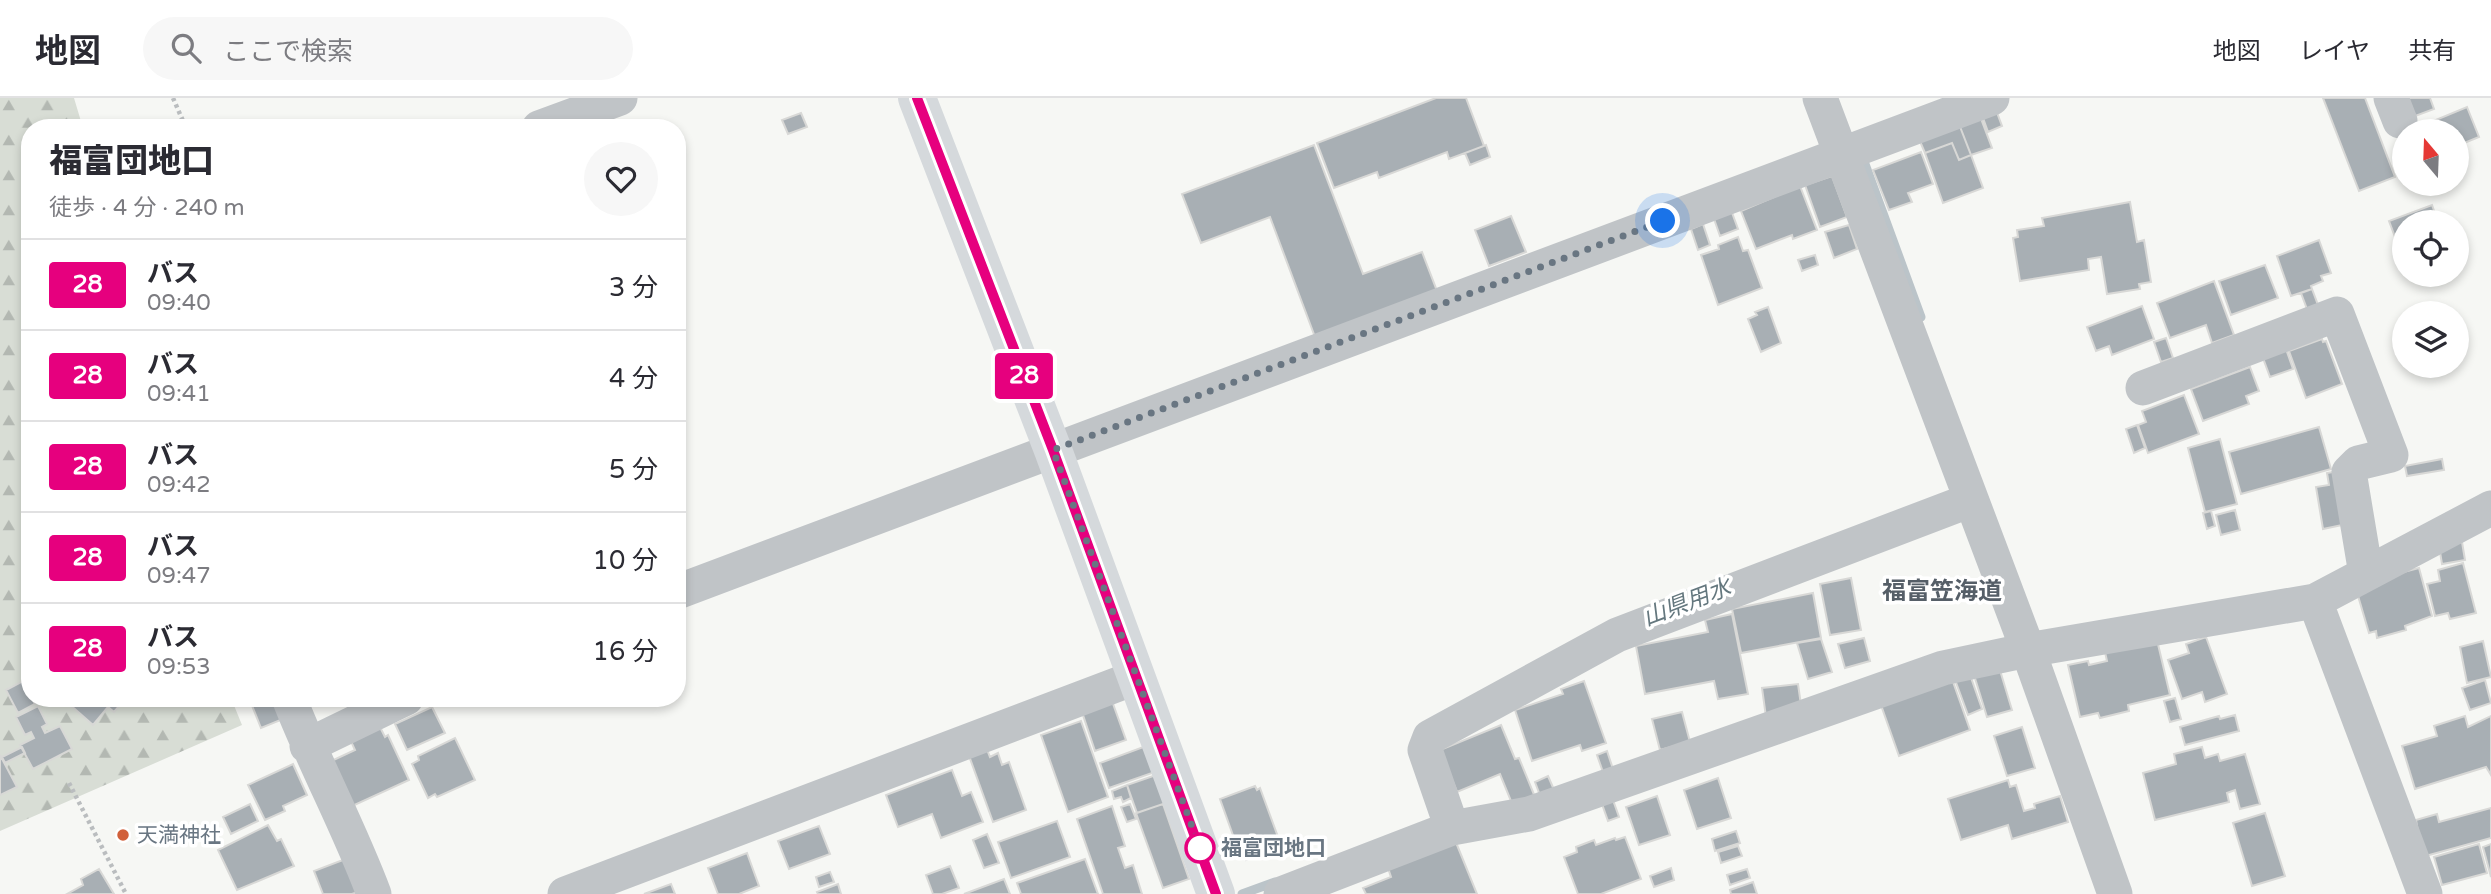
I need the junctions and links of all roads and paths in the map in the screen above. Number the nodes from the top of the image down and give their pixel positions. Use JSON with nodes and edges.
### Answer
{"nodes":[{"id":1,"x":173,"y":98,"type":"edge"},
{"id":2,"x":620,"y":98,"type":"edge"},
{"id":3,"x":917,"y":98,"type":"edge"},
{"id":4,"x":1820,"y":98,"type":"edge"},
{"id":5,"x":1992,"y":98,"type":"edge"},
{"id":6,"x":182,"y":119,"type":"edge"},
{"id":7,"x":563,"y":119,"type":"edge"},
{"id":8,"x":1841,"y":155,"type":"junction"},
{"id":9,"x":2143,"y":388,"type":"dead end"},
{"id":10,"x":1053,"y":450,"type":"junction"},
{"id":11,"x":1970,"y":500,"type":"junction"},
{"id":12,"x":2491,"y":508,"type":"edge"},
{"id":13,"x":2366,"y":573,"type":"junction"},
{"id":14,"x":686,"y":589,"type":"edge"},
{"id":15,"x":2315,"y":601,"type":"junction"},
{"id":16,"x":2028,"y":650,"type":"junction"},
{"id":17,"x":1137,"y":677,"type":"junction"},
{"id":18,"x":292,"y":707,"type":"edge"},
{"id":19,"x":387,"y":707,"type":"edge"},
{"id":20,"x":307,"y":746,"type":"junction"},
{"id":21,"x":69,"y":783,"type":"dead end"},
{"id":22,"x":1452,"y":828,"type":"junction"},
{"id":23,"x":126,"y":894,"type":"edge"},
{"id":24,"x":374,"y":894,"type":"edge"},
{"id":25,"x":565,"y":894,"type":"edge"},
{"id":26,"x":1216,"y":894,"type":"edge"},
{"id":27,"x":1281,"y":894,"type":"edge"},
{"id":28,"x":2115,"y":894,"type":"edge"},
{"id":29,"x":2425,"y":894,"type":"edge"}],
"edges":[{"from":1,"to":6,"type":"path"},
{"from":2,"to":7,"type":"street"},
{"from":3,"to":10,"type":"main road"},
{"from":4,"to":8,"type":"street"},
{"from":5,"to":8,"type":"street"},
{"from":8,"to":10,"type":"street"},
{"from":8,"to":11,"type":"street"},
{"from":9,"to":13,"type":"street"},
{"from":10,"to":14,"type":"street"},
{"from":10,"to":17,"type":"main road"},
{"from":11,"to":16,"type":"street"},
{"from":11,"to":22,"type":"street"},
{"from":12,"to":13,"type":"street"},
{"from":13,"to":15,"type":"street"},
{"from":15,"to":16,"type":"street"},
{"from":15,"to":29,"type":"street"},
{"from":16,"to":22,"type":"street"},
{"from":16,"to":28,"type":"street"},
{"from":17,"to":25,"type":"street"},
{"from":17,"to":26,"type":"main road"},
{"from":18,"to":20,"type":"street"},
{"from":19,"to":20,"type":"street"},
{"from":20,"to":24,"type":"street"},
{"from":21,"to":23,"type":"path"},
{"from":22,"to":27,"type":"street"}]}
